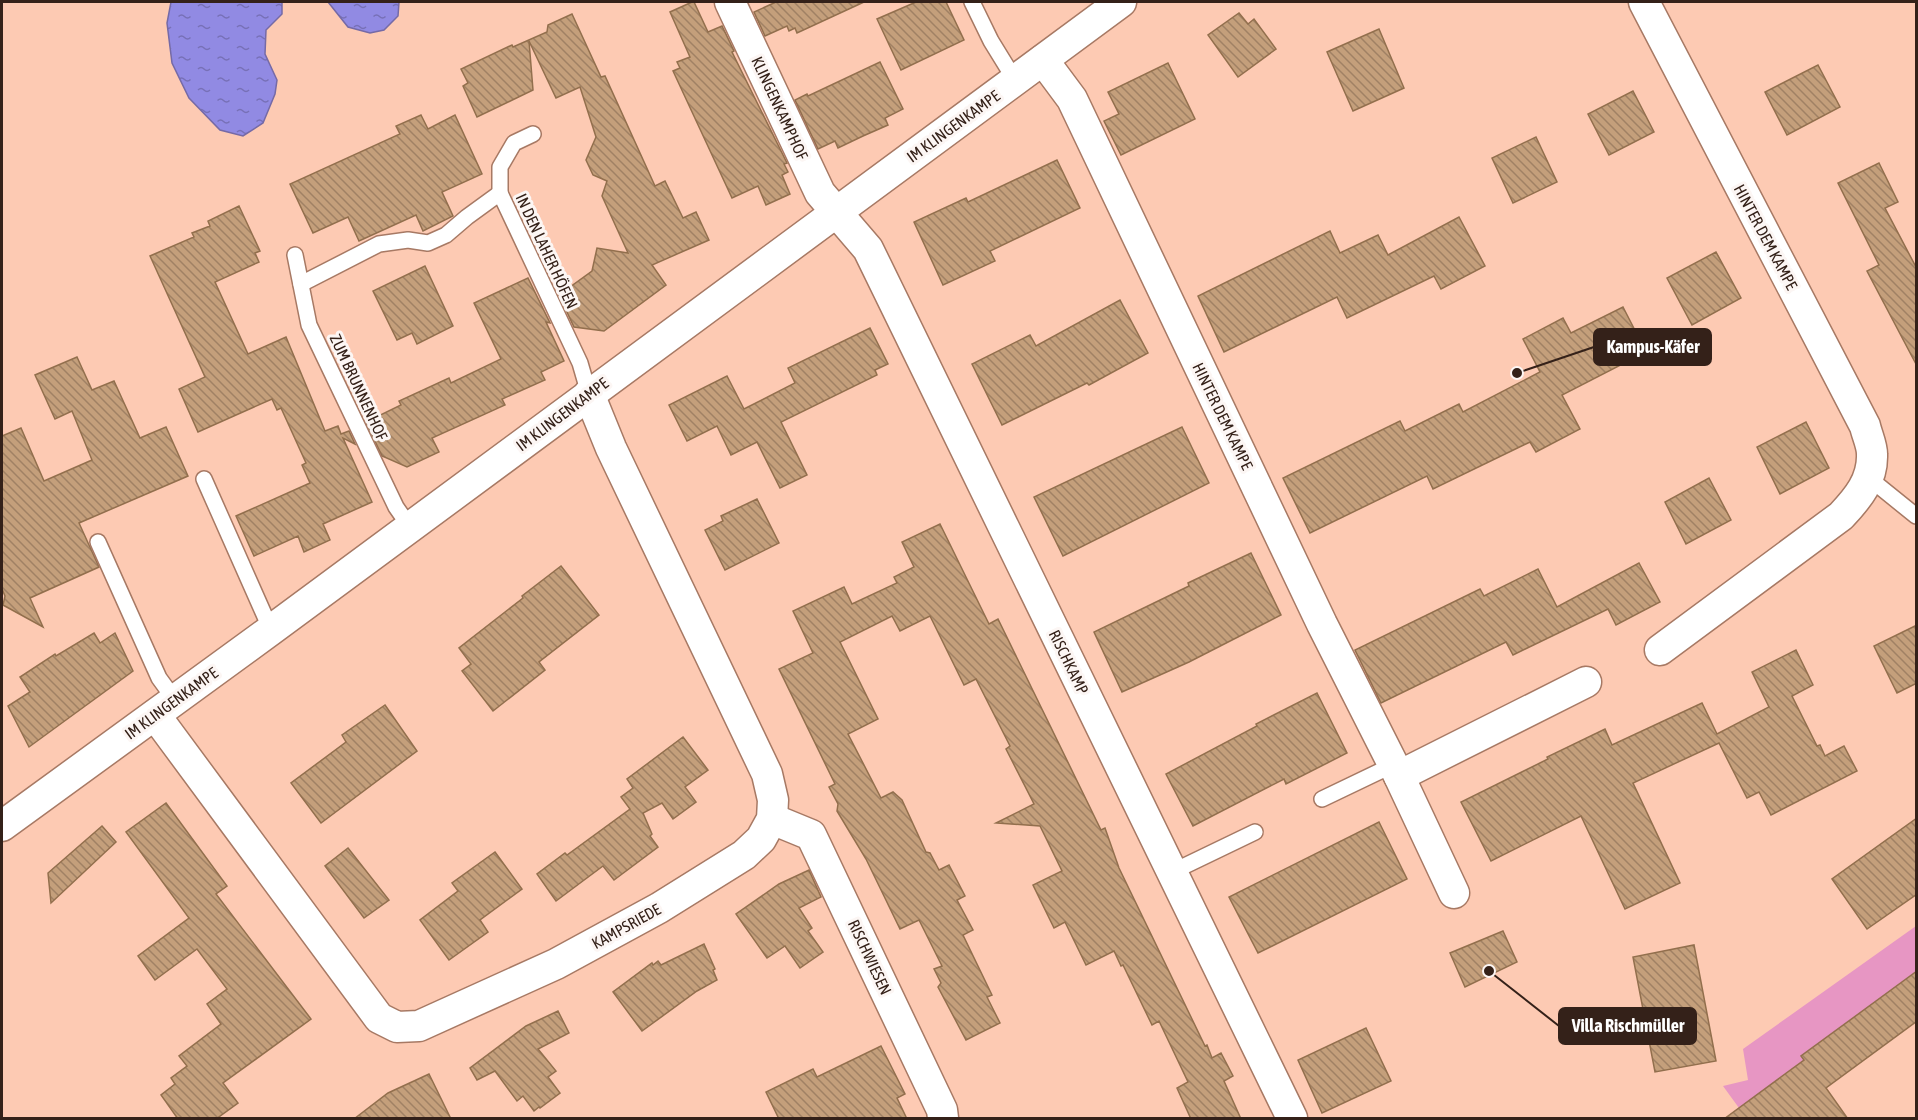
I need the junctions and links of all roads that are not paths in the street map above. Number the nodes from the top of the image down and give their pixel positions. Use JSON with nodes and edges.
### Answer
{"nodes":[{"id":1,"x":730,"y":2,"type":"edge"},
{"id":2,"x":972,"y":2,"type":"edge"},
{"id":3,"x":1121,"y":2,"type":"edge"},
{"id":4,"x":1644,"y":2,"type":"edge"},
{"id":5,"x":1043,"y":60,"type":"junction"},
{"id":6,"x":1016,"y":80,"type":"junction"},
{"id":7,"x":533,"y":134,"type":"dead end"},
{"id":8,"x":500,"y":193,"type":"junction"},
{"id":9,"x":836,"y":211,"type":"junction"},
{"id":10,"x":295,"y":255,"type":"dead end"},
{"id":11,"x":301,"y":284,"type":"junction"},
{"id":12,"x":589,"y":394,"type":"junction"},
{"id":13,"x":1869,"y":478,"type":"junction"},
{"id":14,"x":204,"y":479,"type":"dead end"},
{"id":15,"x":1917,"y":516,"type":"edge"},
{"id":16,"x":410,"y":527,"type":"junction"},
{"id":17,"x":98,"y":542,"type":"dead end"},
{"id":18,"x":271,"y":630,"type":"junction"},
{"id":19,"x":1660,"y":650,"type":"dead end"},
{"id":20,"x":1586,"y":681,"type":"dead end"},
{"id":21,"x":165,"y":708,"type":"junction"},
{"id":22,"x":1396,"y":770,"type":"junction"},
{"id":23,"x":1322,"y":799,"type":"dead end"},
{"id":24,"x":772,"y":819,"type":"junction"},
{"id":25,"x":2,"y":826,"type":"edge"},
{"id":26,"x":1255,"y":831,"type":"dead end"},
{"id":27,"x":1172,"y":872,"type":"junction"},
{"id":28,"x":1454,"y":893,"type":"dead end"},
{"id":29,"x":944,"y":1119,"type":"edge"},
{"id":30,"x":1292,"y":1119,"type":"edge"}],
"edges":[{"from":1,"to":9,"type":"street","name":"KLINGENKAMPHOF"},
{"from":2,"to":6,"type":"lane"},
{"from":3,"to":5,"type":"street","name":"IM KLINGENKAMPE"},
{"from":4,"to":13,"type":"street","name":"HINTER DEM KAMPE"},
{"from":5,"to":6,"type":"street","name":"IM KLINGENKAMPE"},
{"from":5,"to":22,"type":"street","name":"HINTER DEM KAMPE"},
{"from":6,"to":9,"type":"street","name":"IM KLINGENKAMPE"},
{"from":7,"to":8,"type":"lane","name":"IN DEN LAHER HÖFEN"},
{"from":8,"to":11,"type":"lane"},
{"from":8,"to":12,"type":"lane","name":"IN DEN LAHER HÖFEN"},
{"from":9,"to":12,"type":"street","name":"IM KLINGENKAMPE"},
{"from":9,"to":27,"type":"street","name":"RISCHKAMP"},
{"from":10,"to":11,"type":"lane","name":"ZUM BRUNNENHOF"},
{"from":11,"to":16,"type":"lane","name":"ZUM BRUNNENHOF"},
{"from":12,"to":16,"type":"street","name":"IM KLINGENKAMPE"},
{"from":12,"to":24,"type":"street"},
{"from":13,"to":15,"type":"lane"},
{"from":13,"to":19,"type":"street","name":"HINTER DEM KAMPE"},
{"from":14,"to":18,"type":"lane"},
{"from":16,"to":18,"type":"street","name":"IM KLINGENKAMPE"},
{"from":17,"to":21,"type":"lane"},
{"from":18,"to":21,"type":"street","name":"IM KLINGENKAMPE"},
{"from":20,"to":22,"type":"street"},
{"from":21,"to":24,"type":"street","name":"KAMPSRIEDE"},
{"from":21,"to":25,"type":"street","name":"IM KLINGENKAMPE"},
{"from":22,"to":23,"type":"lane"},
{"from":22,"to":28,"type":"street","name":"HINTER DEM KAMPE"},
{"from":24,"to":29,"type":"street","name":"RISCHWIESEN"},
{"from":26,"to":27,"type":"lane"},
{"from":27,"to":30,"type":"street","name":"RISCHKAMP"}]}
